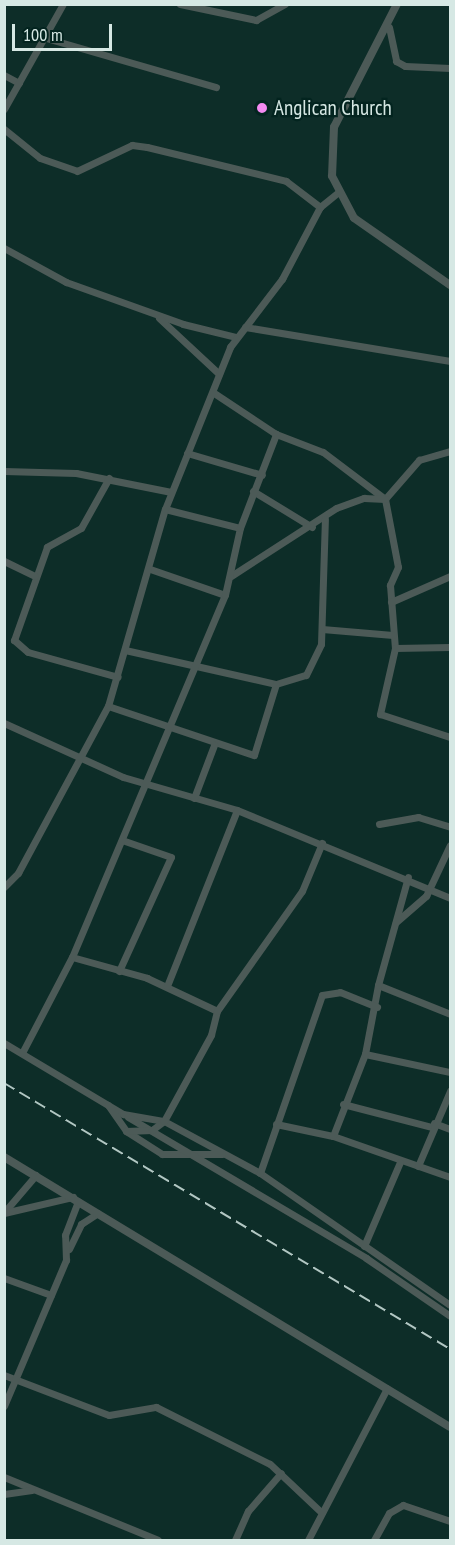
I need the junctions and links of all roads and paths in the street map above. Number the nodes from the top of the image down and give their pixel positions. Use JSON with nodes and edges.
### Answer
{"nodes":[{"id":1,"x":63,"y":4,"type":"edge"},
{"id":2,"x":180,"y":4,"type":"edge"},
{"id":3,"x":285,"y":4,"type":"edge"},
{"id":4,"x":396,"y":4,"type":"edge"},
{"id":5,"x":389,"y":27,"type":"junction"},
{"id":6,"x":46,"y":38,"type":"junction"},
{"id":7,"x":450,"y":68,"type":"edge"},
{"id":8,"x":4,"y":75,"type":"edge"},
{"id":9,"x":19,"y":83,"type":"junction"},
{"id":10,"x":216,"y":87,"type":"dead end"},
{"id":11,"x":4,"y":109,"type":"edge"},
{"id":12,"x":4,"y":129,"type":"edge"},
{"id":13,"x":337,"y":193,"type":"junction"},
{"id":14,"x":320,"y":207,"type":"junction"},
{"id":15,"x":4,"y":248,"type":"edge"},
{"id":16,"x":450,"y":285,"type":"edge"},
{"id":17,"x":158,"y":316,"type":"junction"},
{"id":18,"x":245,"y":327,"type":"junction"},
{"id":19,"x":236,"y":337,"type":"junction"},
{"id":20,"x":450,"y":361,"type":"edge"},
{"id":21,"x":219,"y":374,"type":"junction"},
{"id":22,"x":214,"y":393,"type":"junction"},
{"id":23,"x":276,"y":434,"type":"junction"},
{"id":24,"x":450,"y":451,"type":"edge"},
{"id":25,"x":187,"y":453,"type":"junction"},
{"id":26,"x":4,"y":471,"type":"edge"},
{"id":27,"x":262,"y":475,"type":"junction"},
{"id":28,"x":109,"y":478,"type":"junction"},
{"id":29,"x":253,"y":491,"type":"junction"},
{"id":30,"x":171,"y":492,"type":"junction"},
{"id":31,"x":385,"y":499,"type":"junction"},
{"id":32,"x":165,"y":509,"type":"junction"},
{"id":33,"x":325,"y":519,"type":"junction"},
{"id":34,"x":312,"y":527,"type":"junction"},
{"id":35,"x":240,"y":528,"type":"junction"},
{"id":36,"x":4,"y":561,"type":"edge"},
{"id":37,"x":150,"y":569,"type":"junction"},
{"id":38,"x":35,"y":576,"type":"junction"},
{"id":39,"x":450,"y":576,"type":"edge"},
{"id":40,"x":231,"y":577,"type":"junction"},
{"id":41,"x":225,"y":595,"type":"junction"},
{"id":42,"x":391,"y":602,"type":"junction"},
{"id":43,"x":322,"y":629,"type":"junction"},
{"id":44,"x":393,"y":634,"type":"junction"},
{"id":45,"x":450,"y":646,"type":"edge"},
{"id":46,"x":395,"y":648,"type":"junction"},
{"id":47,"x":125,"y":650,"type":"junction"},
{"id":48,"x":194,"y":668,"type":"junction"},
{"id":49,"x":118,"y":677,"type":"junction"},
{"id":50,"x":276,"y":684,"type":"junction"},
{"id":51,"x":108,"y":706,"type":"junction"},
{"id":52,"x":4,"y":723,"type":"edge"},
{"id":53,"x":169,"y":730,"type":"junction"},
{"id":54,"x":450,"y":737,"type":"edge"},
{"id":55,"x":214,"y":745,"type":"junction"},
{"id":56,"x":81,"y":757,"type":"junction"},
{"id":57,"x":145,"y":785,"type":"junction"},
{"id":58,"x":194,"y":798,"type":"junction"},
{"id":59,"x":237,"y":810,"type":"junction"},
{"id":60,"x":378,"y":824,"type":"dead end"},
{"id":61,"x":450,"y":826,"type":"edge"},
{"id":62,"x":122,"y":840,"type":"junction"},
{"id":63,"x":322,"y":843,"type":"junction"},
{"id":64,"x":450,"y":845,"type":"edge"},
{"id":65,"x":408,"y":878,"type":"junction"},
{"id":66,"x":4,"y":887,"type":"edge"},
{"id":67,"x":431,"y":889,"type":"junction"},
{"id":68,"x":450,"y":898,"type":"edge"},
{"id":69,"x":394,"y":924,"type":"junction"},
{"id":70,"x":72,"y":957,"type":"junction"},
{"id":71,"x":119,"y":971,"type":"junction"},
{"id":72,"x":378,"y":985,"type":"junction"},
{"id":73,"x":167,"y":987,"type":"junction"},
{"id":74,"x":377,"y":1007,"type":"junction"},
{"id":75,"x":217,"y":1011,"type":"junction"},
{"id":76,"x":450,"y":1014,"type":"edge"},
{"id":77,"x":4,"y":1043,"type":"edge"},
{"id":78,"x":22,"y":1053,"type":"junction"},
{"id":79,"x":365,"y":1054,"type":"junction"},
{"id":80,"x":450,"y":1072,"type":"edge"},
{"id":81,"x":450,"y":1091,"type":"edge"},
{"id":82,"x":343,"y":1104,"type":"junction"},
{"id":83,"x":108,"y":1105,"type":"junction"},
{"id":84,"x":123,"y":1114,"type":"junction"},
{"id":85,"x":164,"y":1121,"type":"junction"},
{"id":86,"x":276,"y":1124,"type":"junction"},
{"id":87,"x":433,"y":1125,"type":"junction"},
{"id":88,"x":450,"y":1129,"type":"edge"},
{"id":89,"x":152,"y":1130,"type":"junction"},
{"id":90,"x":126,"y":1131,"type":"junction"},
{"id":91,"x":333,"y":1136,"type":"junction"},
{"id":92,"x":193,"y":1154,"type":"junction"},
{"id":93,"x":224,"y":1154,"type":"junction"},
{"id":94,"x":4,"y":1157,"type":"edge"},
{"id":95,"x":400,"y":1162,"type":"junction"},
{"id":96,"x":418,"y":1166,"type":"junction"},
{"id":97,"x":260,"y":1173,"type":"junction"},
{"id":98,"x":36,"y":1175,"type":"junction"},
{"id":99,"x":450,"y":1177,"type":"edge"},
{"id":100,"x":75,"y":1199,"type":"junction"},
{"id":101,"x":4,"y":1213,"type":"edge"},
{"id":102,"x":98,"y":1213,"type":"junction"},
{"id":103,"x":364,"y":1246,"type":"junction"},
{"id":104,"x":69,"y":1249,"type":"junction"},
{"id":105,"x":4,"y":1278,"type":"edge"},
{"id":106,"x":51,"y":1295,"type":"junction"},
{"id":107,"x":450,"y":1305,"type":"edge"},
{"id":108,"x":450,"y":1316,"type":"edge"},
{"id":109,"x":4,"y":1375,"type":"edge"},
{"id":110,"x":16,"y":1380,"type":"junction"},
{"id":111,"x":387,"y":1388,"type":"junction"},
{"id":112,"x":4,"y":1406,"type":"edge"},
{"id":113,"x":450,"y":1427,"type":"edge"},
{"id":114,"x":281,"y":1473,"type":"junction"},
{"id":115,"x":4,"y":1477,"type":"edge"},
{"id":116,"x":34,"y":1490,"type":"junction"},
{"id":117,"x":4,"y":1494,"type":"edge"},
{"id":118,"x":322,"y":1513,"type":"junction"},
{"id":119,"x":450,"y":1521,"type":"edge"},
{"id":120,"x":158,"y":1540,"type":"edge"},
{"id":121,"x":235,"y":1540,"type":"edge"},
{"id":122,"x":308,"y":1540,"type":"edge"},
{"id":123,"x":374,"y":1540,"type":"edge"}],
"edges":[{"from":1,"to":6,"type":"street"},
{"from":2,"to":3,"type":"street"},
{"from":4,"to":5,"type":"street"},
{"from":5,"to":7,"type":"street"},
{"from":5,"to":13,"type":"street"},
{"from":6,"to":9,"type":"street"},
{"from":6,"to":10,"type":"street"},
{"from":8,"to":9,"type":"street"},
{"from":9,"to":11,"type":"street"},
{"from":12,"to":14,"type":"street"},
{"from":13,"to":14,"type":"street"},
{"from":13,"to":16,"type":"street"},
{"from":14,"to":18,"type":"street"},
{"from":15,"to":17,"type":"street"},
{"from":17,"to":19,"type":"street"},
{"from":17,"to":21,"type":"street"},
{"from":18,"to":19,"type":"street"},
{"from":18,"to":20,"type":"street"},
{"from":19,"to":21,"type":"street"},
{"from":21,"to":22,"type":"street"},
{"from":22,"to":23,"type":"street"},
{"from":22,"to":25,"type":"street"},
{"from":23,"to":27,"type":"street"},
{"from":23,"to":31,"type":"street"},
{"from":24,"to":31,"type":"street"},
{"from":25,"to":27,"type":"street"},
{"from":25,"to":30,"type":"street"},
{"from":26,"to":28,"type":"street"},
{"from":27,"to":29,"type":"street"},
{"from":28,"to":30,"type":"street"},
{"from":28,"to":38,"type":"street"},
{"from":29,"to":34,"type":"street"},
{"from":29,"to":35,"type":"street"},
{"from":30,"to":32,"type":"street"},
{"from":31,"to":33,"type":"street"},
{"from":31,"to":42,"type":"street"},
{"from":32,"to":35,"type":"street"},
{"from":32,"to":37,"type":"street"},
{"from":33,"to":34,"type":"street"},
{"from":33,"to":43,"type":"street"},
{"from":34,"to":40,"type":"street"},
{"from":35,"to":40,"type":"street"},
{"from":36,"to":38,"type":"street"},
{"from":37,"to":41,"type":"street"},
{"from":37,"to":47,"type":"street"},
{"from":38,"to":49,"type":"street"},
{"from":39,"to":42,"type":"street"},
{"from":40,"to":41,"type":"street"},
{"from":41,"to":48,"type":"street"},
{"from":42,"to":44,"type":"street"},
{"from":43,"to":44,"type":"street"},
{"from":43,"to":50,"type":"street"},
{"from":44,"to":46,"type":"street"},
{"from":45,"to":46,"type":"street"},
{"from":46,"to":54,"type":"street"},
{"from":47,"to":48,"type":"street"},
{"from":47,"to":49,"type":"street"},
{"from":48,"to":50,"type":"street"},
{"from":48,"to":53,"type":"street"},
{"from":49,"to":51,"type":"street"},
{"from":50,"to":55,"type":"street"},
{"from":51,"to":53,"type":"street"},
{"from":51,"to":56,"type":"street"},
{"from":52,"to":56,"type":"street"},
{"from":53,"to":55,"type":"street"},
{"from":53,"to":57,"type":"street"},
{"from":55,"to":58,"type":"street"},
{"from":56,"to":57,"type":"street"},
{"from":56,"to":66,"type":"street"},
{"from":57,"to":58,"type":"street"},
{"from":57,"to":62,"type":"street"},
{"from":58,"to":59,"type":"street"},
{"from":59,"to":63,"type":"street"},
{"from":59,"to":73,"type":"street"},
{"from":60,"to":61,"type":"street"},
{"from":62,"to":70,"type":"street"},
{"from":62,"to":71,"type":"street"},
{"from":63,"to":65,"type":"street"},
{"from":63,"to":75,"type":"street"},
{"from":64,"to":67,"type":"street"},
{"from":65,"to":67,"type":"street"},
{"from":65,"to":69,"type":"street"},
{"from":67,"to":68,"type":"street"},
{"from":67,"to":69,"type":"street"},
{"from":69,"to":72,"type":"street"},
{"from":70,"to":71,"type":"street"},
{"from":70,"to":78,"type":"street"},
{"from":71,"to":73,"type":"street"},
{"from":72,"to":74,"type":"street"},
{"from":72,"to":76,"type":"street"},
{"from":73,"to":75,"type":"street"},
{"from":74,"to":79,"type":"street"},
{"from":74,"to":86,"type":"street"},
{"from":75,"to":85,"type":"street"},
{"from":77,"to":78,"type":"street"},
{"from":78,"to":83,"type":"street"},
{"from":79,"to":80,"type":"street"},
{"from":79,"to":82,"type":"street"},
{"from":81,"to":87,"type":"street"},
{"from":82,"to":87,"type":"street"},
{"from":82,"to":91,"type":"street"},
{"from":83,"to":84,"type":"street"},
{"from":83,"to":90,"type":"street"},
{"from":84,"to":85,"type":"street"},
{"from":84,"to":89,"type":"street"},
{"from":85,"to":89,"type":"street"},
{"from":85,"to":93,"type":"street"},
{"from":86,"to":91,"type":"street"},
{"from":86,"to":97,"type":"street"},
{"from":87,"to":88,"type":"street"},
{"from":87,"to":96,"type":"street"},
{"from":89,"to":90,"type":"street"},
{"from":89,"to":92,"type":"street"},
{"from":90,"to":92,"type":"street"},
{"from":91,"to":95,"type":"street"},
{"from":92,"to":93,"type":"street"},
{"from":92,"to":108,"type":"street"},
{"from":93,"to":97,"type":"street"},
{"from":94,"to":98,"type":"street"},
{"from":95,"to":96,"type":"street"},
{"from":95,"to":103,"type":"street"},
{"from":96,"to":99,"type":"street"},
{"from":97,"to":103,"type":"street"},
{"from":98,"to":100,"type":"street"},
{"from":98,"to":101,"type":"street"},
{"from":100,"to":101,"type":"street"},
{"from":100,"to":102,"type":"street"},
{"from":100,"to":104,"type":"street"},
{"from":102,"to":104,"type":"street"},
{"from":102,"to":111,"type":"street"},
{"from":103,"to":107,"type":"street"},
{"from":104,"to":106,"type":"street"},
{"from":105,"to":106,"type":"street"},
{"from":106,"to":110,"type":"street"},
{"from":109,"to":110,"type":"street"},
{"from":110,"to":112,"type":"street"},
{"from":110,"to":114,"type":"street"},
{"from":111,"to":113,"type":"street"},
{"from":111,"to":118,"type":"street"},
{"from":114,"to":118,"type":"street"},
{"from":114,"to":121,"type":"street"},
{"from":115,"to":116,"type":"street"},
{"from":116,"to":117,"type":"street"},
{"from":116,"to":120,"type":"street"},
{"from":118,"to":122,"type":"street"},
{"from":119,"to":123,"type":"street"}]}
